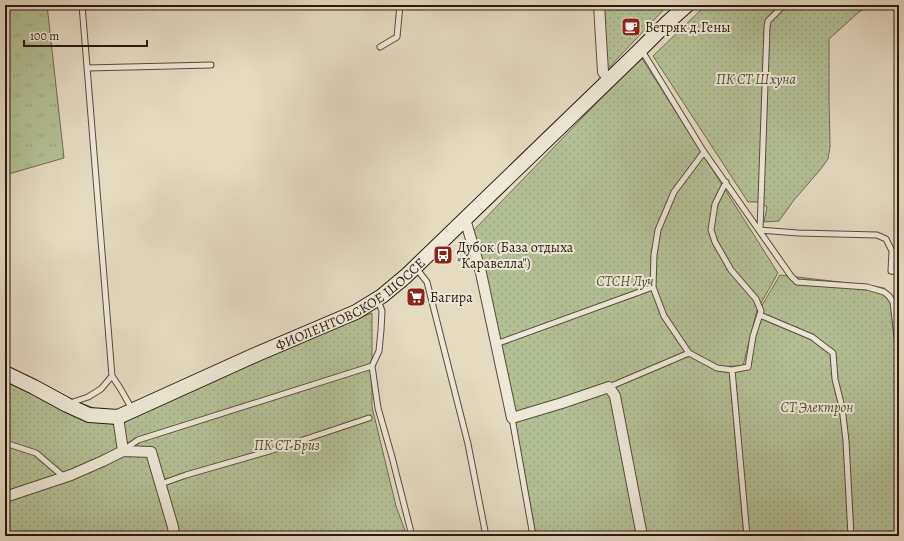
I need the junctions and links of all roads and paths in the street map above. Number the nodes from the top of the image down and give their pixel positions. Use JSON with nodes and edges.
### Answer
{"nodes":[{"id":1,"x":82,"y":5,"type":"edge"},
{"id":2,"x":400,"y":5,"type":"edge"},
{"id":3,"x":599,"y":5,"type":"edge"},
{"id":4,"x":687,"y":5,"type":"edge"},
{"id":5,"x":784,"y":5,"type":"edge"},
{"id":6,"x":380,"y":47,"type":"dead end"},
{"id":7,"x":640,"y":50,"type":"junction"},
{"id":8,"x":211,"y":65,"type":"dead end"},
{"id":9,"x":87,"y":68,"type":"junction"},
{"id":10,"x":609,"y":80,"type":"junction"},
{"id":11,"x":704,"y":152,"type":"junction"},
{"id":12,"x":726,"y":182,"type":"junction"},
{"id":13,"x":465,"y":219,"type":"junction"},
{"id":14,"x":760,"y":230,"type":"junction"},
{"id":15,"x":415,"y":267,"type":"junction"},
{"id":16,"x":899,"y":272,"type":"edge"},
{"id":17,"x":653,"y":287,"type":"junction"},
{"id":18,"x":377,"y":299,"type":"junction"},
{"id":19,"x":760,"y":315,"type":"junction"},
{"id":20,"x":496,"y":344,"type":"junction"},
{"id":21,"x":689,"y":353,"type":"junction"},
{"id":22,"x":899,"y":354,"type":"edge"},
{"id":23,"x":372,"y":366,"type":"junction"},
{"id":24,"x":732,"y":370,"type":"junction"},
{"id":25,"x":5,"y":373,"type":"edge"},
{"id":26,"x":112,"y":376,"type":"junction"},
{"id":27,"x":609,"y":387,"type":"junction"},
{"id":28,"x":67,"y":405,"type":"junction"},
{"id":29,"x":132,"y":410,"type":"junction"},
{"id":30,"x":118,"y":417,"type":"junction"},
{"id":31,"x":369,"y":418,"type":"dead end"},
{"id":32,"x":512,"y":418,"type":"junction"},
{"id":33,"x":5,"y":443,"type":"edge"},
{"id":34,"x":123,"y":451,"type":"junction"},
{"id":35,"x":65,"y":477,"type":"junction"},
{"id":36,"x":161,"y":484,"type":"junction"},
{"id":37,"x":5,"y":497,"type":"edge"},
{"id":38,"x":174,"y":536,"type":"edge"},
{"id":39,"x":412,"y":536,"type":"edge"},
{"id":40,"x":486,"y":536,"type":"edge"},
{"id":41,"x":533,"y":536,"type":"edge"},
{"id":42,"x":642,"y":536,"type":"edge"},
{"id":43,"x":747,"y":536,"type":"edge"},
{"id":44,"x":851,"y":536,"type":"edge"}],
"edges":[{"from":1,"to":9,"type":"lane"},
{"from":2,"to":6,"type":"lane"},
{"from":3,"to":10,"type":"street"},
{"from":4,"to":7,"type":"main road","name":"ФИОЛЕНТОВСКОЕ ШОССЕ"},
{"from":5,"to":14,"type":"lane"},
{"from":7,"to":10,"type":"main road","name":"ФИОЛЕНТОВСКОЕ ШОССЕ"},
{"from":7,"to":11,"type":"lane"},
{"from":8,"to":9,"type":"lane"},
{"from":9,"to":26,"type":"lane"},
{"from":10,"to":13,"type":"main road","name":"ФИОЛЕНТОВСКОЕ ШОССЕ"},
{"from":11,"to":12,"type":"lane"},
{"from":11,"to":17,"type":"lane"},
{"from":12,"to":14,"type":"lane"},
{"from":12,"to":19,"type":"lane"},
{"from":13,"to":15,"type":"main road","name":"ФИОЛЕНТОВСКОЕ ШОССЕ"},
{"from":13,"to":20,"type":"street"},
{"from":14,"to":16,"type":"lane"},
{"from":14,"to":22,"type":"lane"},
{"from":15,"to":18,"type":"main road","name":"ФИОЛЕНТОВСКОЕ ШОССЕ"},
{"from":15,"to":40,"type":"lane"},
{"from":17,"to":20,"type":"lane"},
{"from":17,"to":21,"type":"lane"},
{"from":18,"to":23,"type":"lane"},
{"from":18,"to":29,"type":"main road","name":"ФИОЛЕНТОВСКОЕ ШОССЕ"},
{"from":19,"to":24,"type":"lane"},
{"from":19,"to":44,"type":"lane"},
{"from":20,"to":32,"type":"street"},
{"from":21,"to":24,"type":"lane"},
{"from":21,"to":27,"type":"lane"},
{"from":23,"to":34,"type":"lane"},
{"from":23,"to":39,"type":"lane"},
{"from":24,"to":43,"type":"lane"},
{"from":25,"to":28,"type":"main road"},
{"from":26,"to":28,"type":"lane"},
{"from":26,"to":29,"type":"lane"},
{"from":27,"to":32,"type":"street"},
{"from":27,"to":42,"type":"street"},
{"from":28,"to":30,"type":"main road"},
{"from":29,"to":30,"type":"main road","name":"ФИОЛЕНТОВСКОЕ ШОССЕ"},
{"from":30,"to":34,"type":"street"},
{"from":31,"to":36,"type":"lane"},
{"from":32,"to":41,"type":"lane"},
{"from":33,"to":35,"type":"lane"},
{"from":34,"to":35,"type":"street"},
{"from":34,"to":36,"type":"street"},
{"from":35,"to":37,"type":"street"},
{"from":36,"to":38,"type":"street"}]}
